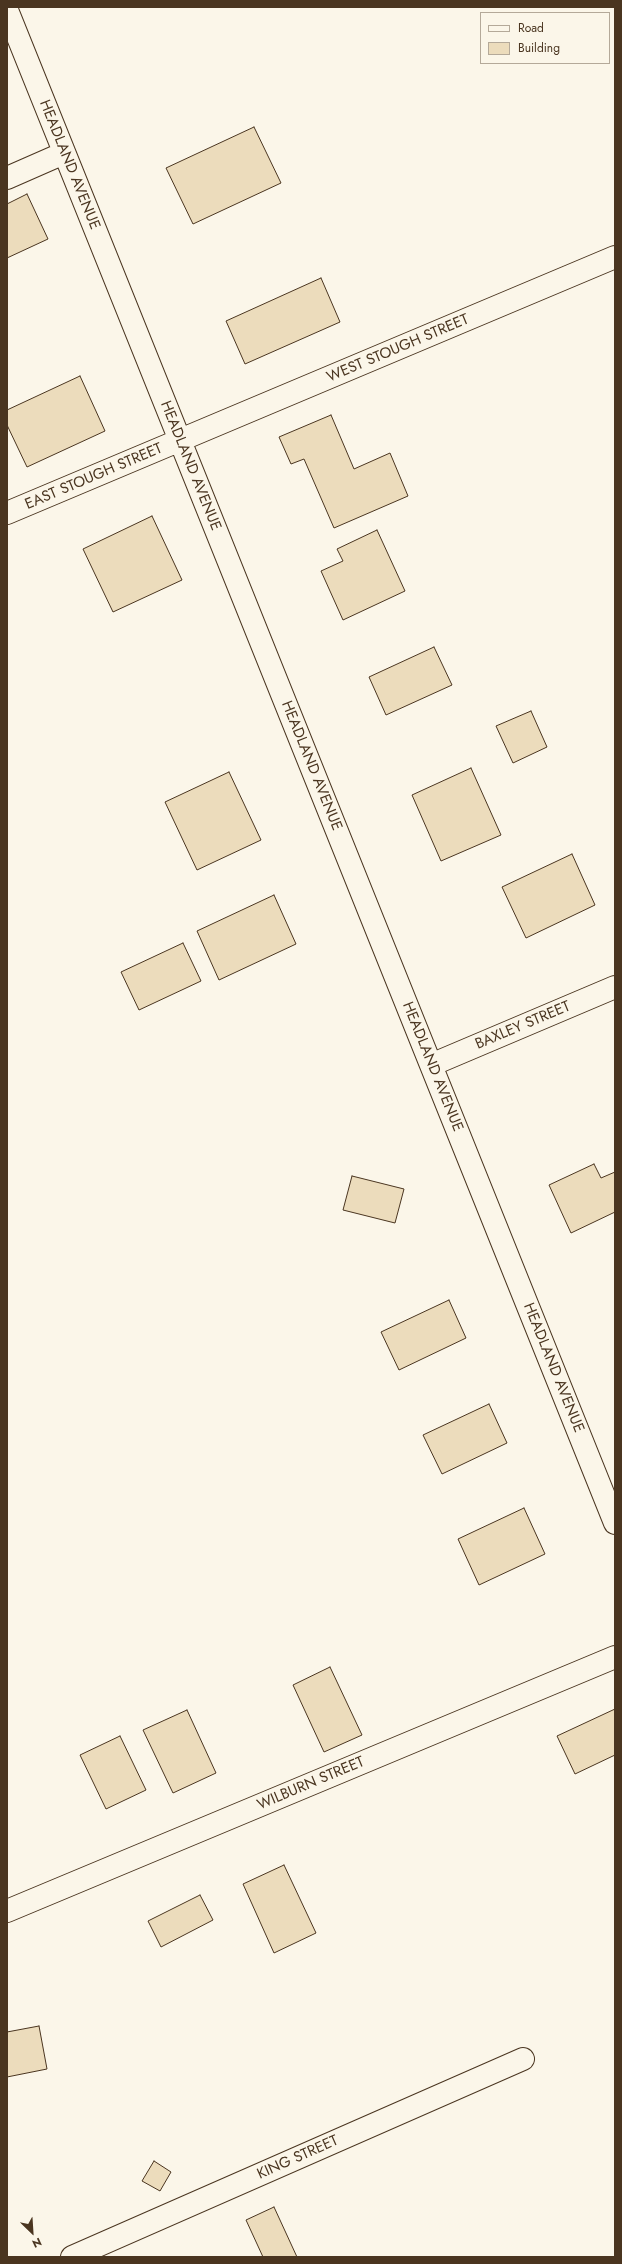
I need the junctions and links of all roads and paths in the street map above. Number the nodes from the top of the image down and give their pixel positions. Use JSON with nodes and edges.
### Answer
{"nodes":[{"id":1,"x":7,"y":10,"type":"edge"},
{"id":2,"x":64,"y":152,"type":"junction"},
{"id":3,"x":7,"y":178,"type":"edge"},
{"id":4,"x":615,"y":257,"type":"edge"},
{"id":5,"x":180,"y":441,"type":"junction"},
{"id":6,"x":7,"y":513,"type":"edge"},
{"id":7,"x":615,"y":987,"type":"edge"},
{"id":8,"x":431,"y":1065,"type":"junction"},
{"id":9,"x":615,"y":1523,"type":"edge"},
{"id":10,"x":615,"y":1657,"type":"edge"},
{"id":11,"x":7,"y":1911,"type":"edge"},
{"id":12,"x":523,"y":2059,"type":"dead end"},
{"id":13,"x":72,"y":2257,"type":"edge"}],
"edges":[{"from":1,"to":2,"type":"street","name":"HEADLAND AVENUE"},
{"from":2,"to":3,"type":"street"},
{"from":2,"to":5,"type":"street","name":"HEADLAND AVENUE"},
{"from":4,"to":5,"type":"street","name":"WEST STOUGH STREET"},
{"from":5,"to":6,"type":"street","name":"EAST STOUGH STREET"},
{"from":5,"to":8,"type":"street","name":"HEADLAND AVENUE"},
{"from":7,"to":8,"type":"street","name":"BAXLEY STREET"},
{"from":8,"to":9,"type":"street","name":"HEADLAND AVENUE"},
{"from":10,"to":11,"type":"street","name":"WILBURN STREET"},
{"from":12,"to":13,"type":"street","name":"KING STREET"}]}
